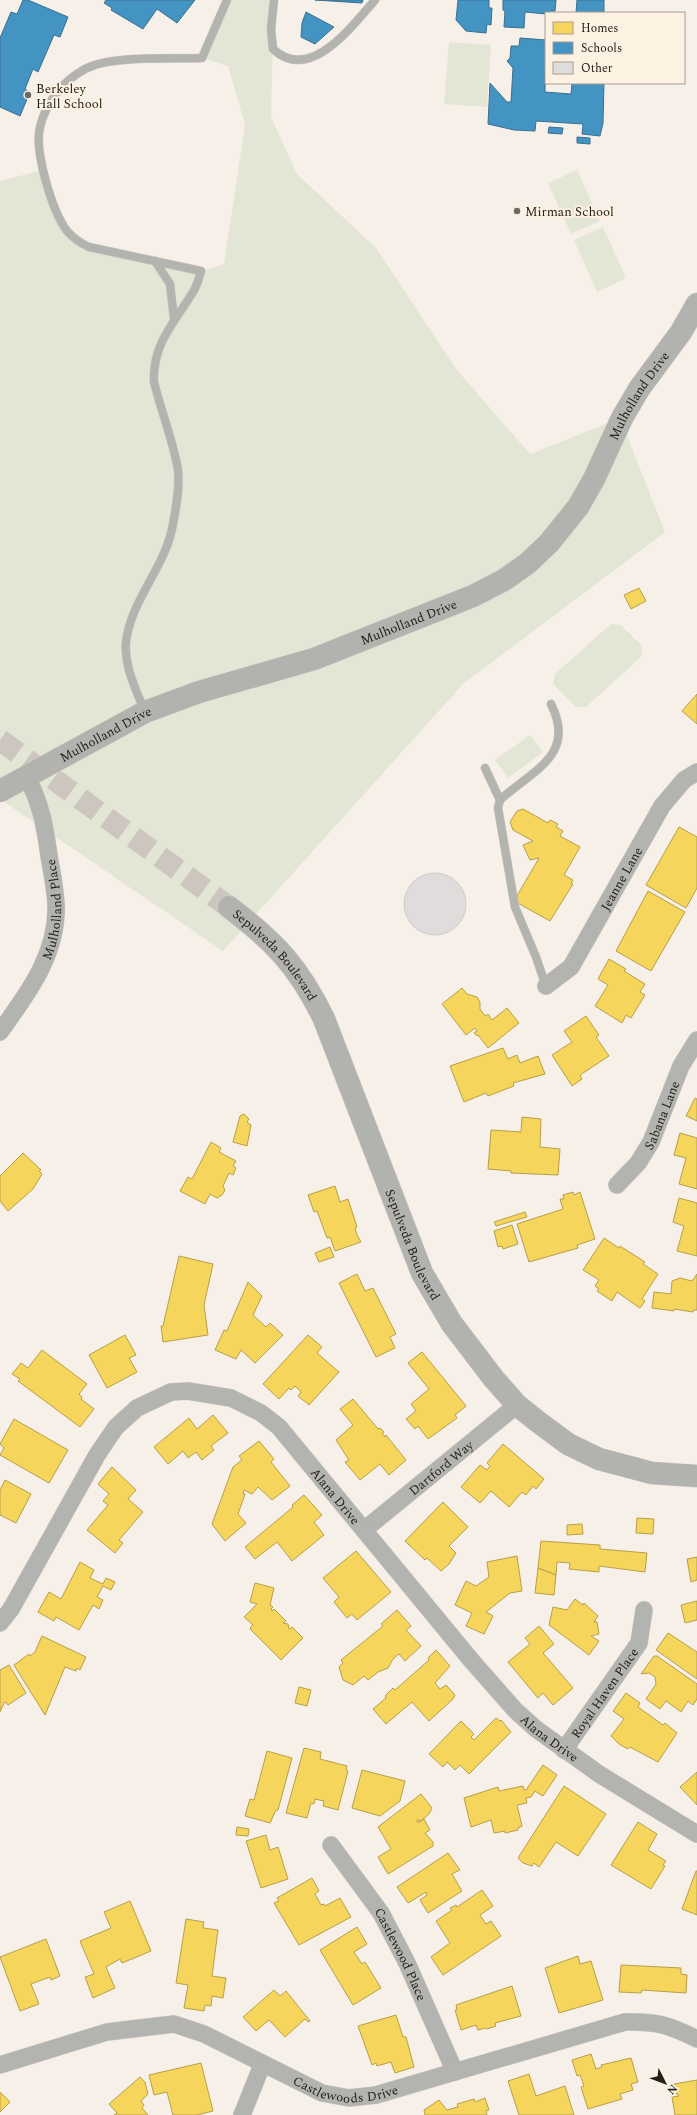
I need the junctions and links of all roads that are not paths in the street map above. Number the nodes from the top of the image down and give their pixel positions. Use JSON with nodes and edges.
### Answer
{"nodes":[{"id":1,"x":227,"y":0,"type":"edge"},
{"id":2,"x":274,"y":0,"type":"edge"},
{"id":3,"x":375,"y":0,"type":"edge"},
{"id":4,"x":155,"y":261,"type":"junction"},
{"id":5,"x":697,"y":304,"type":"edge"},
{"id":6,"x":174,"y":319,"type":"junction"},
{"id":7,"x":551,"y":704,"type":"dead end"},
{"id":8,"x":145,"y":712,"type":"junction"},
{"id":9,"x":485,"y":768,"type":"dead end"},
{"id":10,"x":697,"y":772,"type":"edge"},
{"id":11,"x":27,"y":777,"type":"junction"},
{"id":12,"x":0,"y":791,"type":"edge"},
{"id":13,"x":500,"y":800,"type":"junction"},
{"id":14,"x":229,"y":907,"type":"tunnel mouth"},
{"id":15,"x":546,"y":986,"type":"joint"},
{"id":16,"x":0,"y":1032,"type":"edge"},
{"id":17,"x":697,"y":1040,"type":"edge"},
{"id":18,"x":617,"y":1185,"type":"dead end"},
{"id":19,"x":517,"y":1405,"type":"junction"},
{"id":20,"x":697,"y":1476,"type":"edge"},
{"id":21,"x":364,"y":1530,"type":"junction"},
{"id":22,"x":644,"y":1610,"type":"dead end"},
{"id":23,"x":0,"y":1623,"type":"edge"},
{"id":24,"x":564,"y":1750,"type":"junction"},
{"id":25,"x":697,"y":1834,"type":"edge"},
{"id":26,"x":331,"y":1845,"type":"dead end"},
{"id":27,"x":697,"y":2039,"type":"edge"},
{"id":28,"x":0,"y":2064,"type":"edge"},
{"id":29,"x":262,"y":2065,"type":"junction"},
{"id":30,"x":455,"y":2072,"type":"junction"},
{"id":31,"x":242,"y":2115,"type":"edge"}],
"edges":[{"from":1,"to":4,"type":"lane"},
{"from":2,"to":3,"type":"lane"},
{"from":4,"to":6,"type":"lane"},
{"from":4,"to":6,"type":"lane"},
{"from":5,"to":8,"type":"main road","name":"Mulholland Drive"},
{"from":6,"to":8,"type":"lane"},
{"from":7,"to":13,"type":"lane"},
{"from":8,"to":11,"type":"main road","name":"Mulholland Drive"},
{"from":9,"to":13,"type":"lane"},
{"from":10,"to":15,"type":"street","name":"Jeanne Lane"},
{"from":11,"to":12,"type":"main road","name":"Mulholland Drive"},
{"from":11,"to":16,"type":"street","name":"Mulholland Place"},
{"from":13,"to":15,"type":"lane"},
{"from":14,"to":19,"type":"main road","name":"Sepulveda Boulevard"},
{"from":17,"to":18,"type":"street","name":"Sabana Lane"},
{"from":19,"to":20,"type":"main road","name":"Sepulveda Boulevard"},
{"from":19,"to":21,"type":"street","name":"Dartford Way"},
{"from":21,"to":23,"type":"street","name":"Alana Drive"},
{"from":21,"to":24,"type":"street","name":"Alana Drive"},
{"from":22,"to":24,"type":"street","name":"Royal Haven Place"},
{"from":24,"to":25,"type":"street","name":"Alana Drive"},
{"from":26,"to":30,"type":"street","name":"Castlewood Place"},
{"from":27,"to":30,"type":"street","name":"Castlewoods Drive"},
{"from":28,"to":29,"type":"street","name":"Castlewoods Drive"},
{"from":29,"to":30,"type":"street","name":"Castlewoods Drive"},
{"from":29,"to":31,"type":"street"}]}
